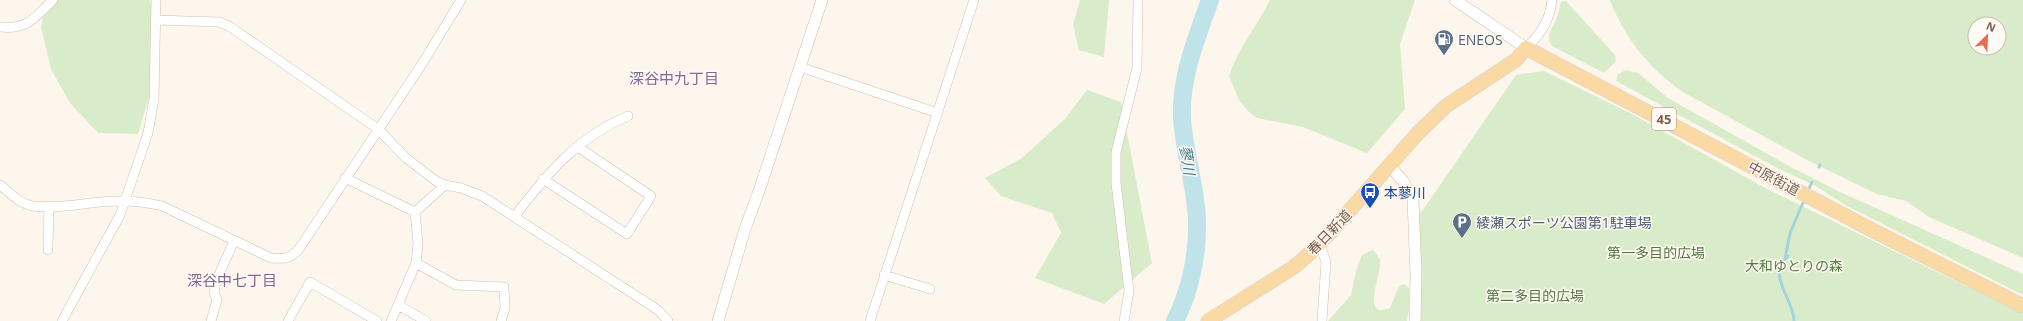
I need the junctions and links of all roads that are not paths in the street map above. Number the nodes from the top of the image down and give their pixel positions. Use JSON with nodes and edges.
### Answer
{"nodes":[{"id":1,"x":53,"y":0,"type":"edge"},
{"id":2,"x":156,"y":0,"type":"edge"},
{"id":3,"x":461,"y":0,"type":"edge"},
{"id":4,"x":822,"y":0,"type":"edge"},
{"id":5,"x":974,"y":0,"type":"edge"},
{"id":6,"x":1138,"y":0,"type":"edge"},
{"id":7,"x":1455,"y":0,"type":"edge"},
{"id":8,"x":1552,"y":0,"type":"edge"},
{"id":9,"x":156,"y":20,"type":"junction"},
{"id":10,"x":0,"y":27,"type":"edge"},
{"id":11,"x":1526,"y":48,"type":"junction"},
{"id":12,"x":800,"y":67,"type":"junction"},
{"id":13,"x":938,"y":113,"type":"junction"},
{"id":14,"x":628,"y":116,"type":"dead end"},
{"id":15,"x":378,"y":129,"type":"junction"},
{"id":16,"x":578,"y":147,"type":"junction"},
{"id":17,"x":1390,"y":166,"type":"junction"},
{"id":18,"x":345,"y":178,"type":"junction"},
{"id":19,"x":544,"y":179,"type":"junction"},
{"id":20,"x":0,"y":185,"type":"edge"},
{"id":21,"x":445,"y":186,"type":"junction"},
{"id":22,"x":126,"y":201,"type":"junction"},
{"id":23,"x":50,"y":206,"type":"junction"},
{"id":24,"x":415,"y":212,"type":"junction"},
{"id":25,"x":514,"y":217,"type":"junction"},
{"id":26,"x":234,"y":241,"type":"junction"},
{"id":27,"x":1320,"y":244,"type":"junction"},
{"id":28,"x":48,"y":250,"type":"dead end"},
{"id":29,"x":416,"y":263,"type":"junction"},
{"id":30,"x":884,"y":275,"type":"junction"},
{"id":31,"x":930,"y":289,"type":"dead end"},
{"id":32,"x":398,"y":305,"type":"junction"},
{"id":33,"x":2023,"y":306,"type":"edge"},
{"id":34,"x":62,"y":321,"type":"edge"},
{"id":35,"x":211,"y":321,"type":"edge"},
{"id":36,"x":288,"y":321,"type":"edge"},
{"id":37,"x":377,"y":321,"type":"edge"},
{"id":38,"x":391,"y":321,"type":"edge"},
{"id":39,"x":426,"y":321,"type":"edge"},
{"id":40,"x":501,"y":321,"type":"edge"},
{"id":41,"x":668,"y":321,"type":"edge"},
{"id":42,"x":718,"y":321,"type":"edge"},
{"id":43,"x":870,"y":321,"type":"edge"},
{"id":44,"x":1124,"y":321,"type":"edge"},
{"id":45,"x":1208,"y":321,"type":"edge"},
{"id":46,"x":1322,"y":321,"type":"edge"},
{"id":47,"x":1415,"y":321,"type":"edge"}],
"edges":[{"from":1,"to":10,"type":"street"},
{"from":2,"to":9,"type":"street"},
{"from":3,"to":15,"type":"street"},
{"from":4,"to":12,"type":"street"},
{"from":5,"to":13,"type":"street"},
{"from":6,"to":44,"type":"street"},
{"from":7,"to":11,"type":"street"},
{"from":8,"to":11,"type":"street"},
{"from":9,"to":15,"type":"street"},
{"from":9,"to":22,"type":"street"},
{"from":11,"to":17,"type":"main road","name":"春日新道"},
{"from":11,"to":33,"type":"main road","name":"中原街道","number":"45"},
{"from":12,"to":13,"type":"street"},
{"from":12,"to":42,"type":"street"},
{"from":13,"to":30,"type":"street"},
{"from":14,"to":16,"type":"street"},
{"from":15,"to":18,"type":"street"},
{"from":15,"to":21,"type":"street"},
{"from":16,"to":19,"type":"street"},
{"from":16,"to":19,"type":"street"},
{"from":17,"to":27,"type":"main road","name":"春日新道"},
{"from":17,"to":47,"type":"street"},
{"from":18,"to":24,"type":"street"},
{"from":18,"to":26,"type":"street"},
{"from":19,"to":25,"type":"street"},
{"from":20,"to":23,"type":"street"},
{"from":21,"to":24,"type":"street"},
{"from":21,"to":25,"type":"street"},
{"from":22,"to":23,"type":"street"},
{"from":22,"to":26,"type":"street"},
{"from":22,"to":34,"type":"street"},
{"from":23,"to":28,"type":"street"},
{"from":24,"to":29,"type":"street"},
{"from":25,"to":41,"type":"street"},
{"from":26,"to":35,"type":"street"},
{"from":27,"to":45,"type":"main road","name":"春日新道"},
{"from":27,"to":46,"type":"street"},
{"from":29,"to":32,"type":"street"},
{"from":29,"to":40,"type":"street"},
{"from":30,"to":31,"type":"street"},
{"from":30,"to":43,"type":"street"},
{"from":32,"to":38,"type":"street"},
{"from":32,"to":39,"type":"street"},
{"from":36,"to":37,"type":"street"}]}
